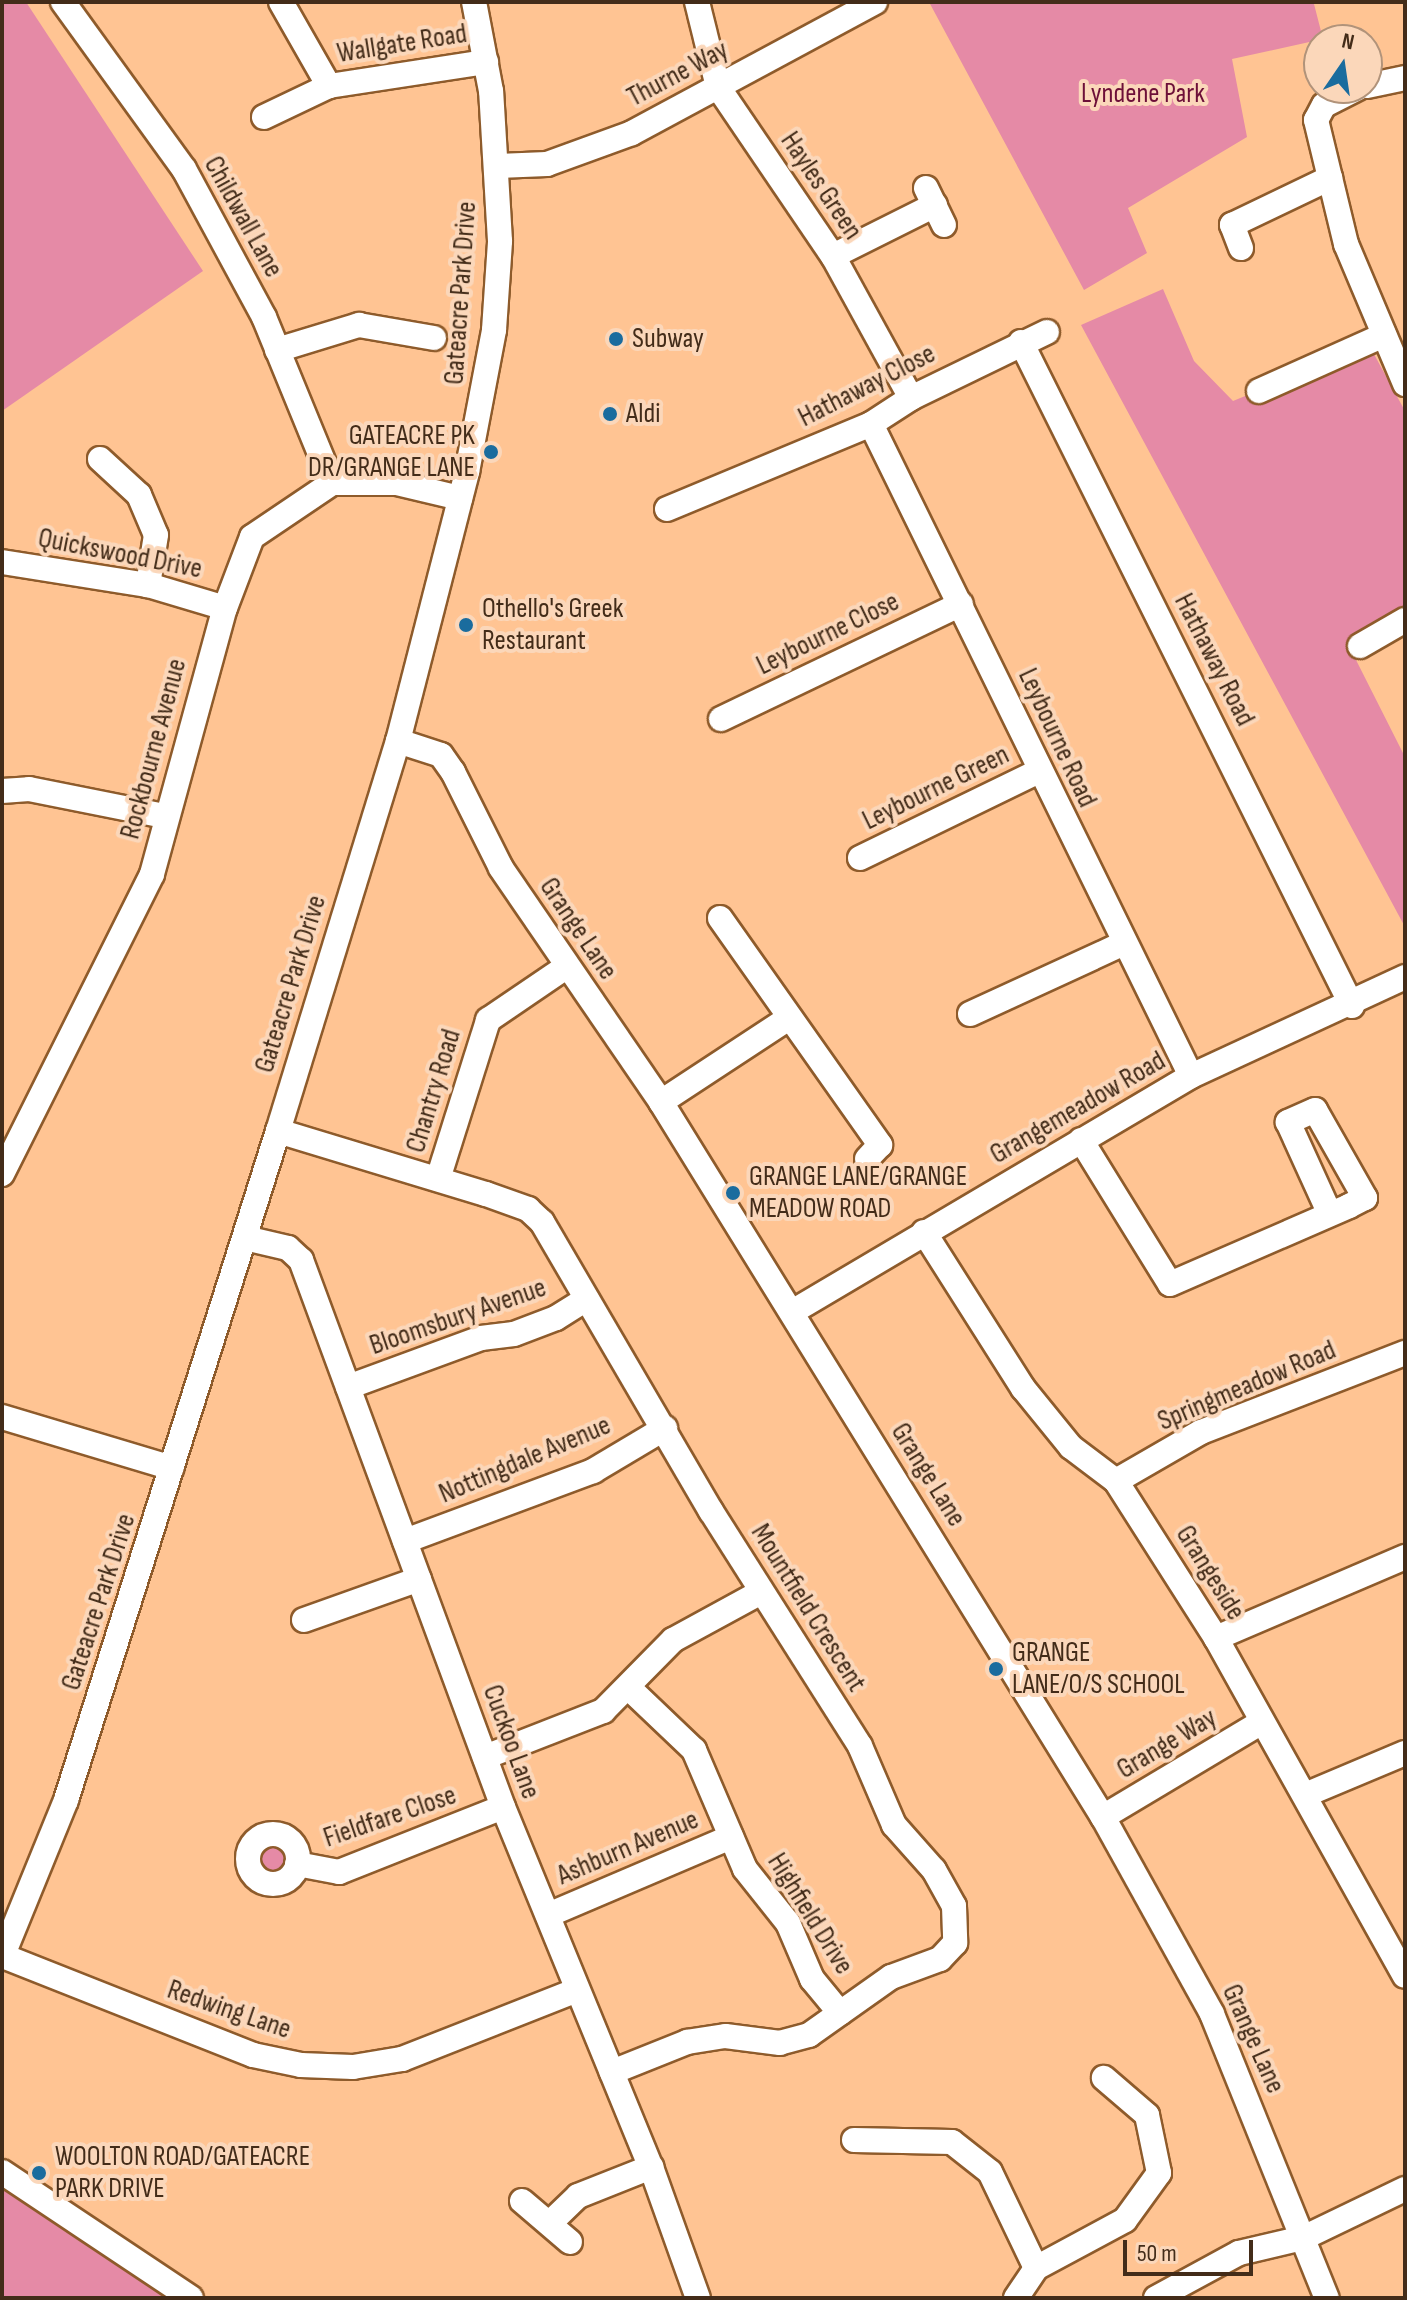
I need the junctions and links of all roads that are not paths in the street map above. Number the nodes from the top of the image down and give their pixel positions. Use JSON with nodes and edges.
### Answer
{"nodes":[{"id":1,"x":63,"y":2,"type":"edge"},
{"id":2,"x":281,"y":2,"type":"edge"},
{"id":3,"x":474,"y":2,"type":"edge"},
{"id":4,"x":697,"y":2,"type":"edge"},
{"id":5,"x":875,"y":2,"type":"edge"},
{"id":6,"x":486,"y":62,"type":"junction"},
{"id":7,"x":1405,"y":78,"type":"edge"},
{"id":8,"x":1383,"y":83,"type":"edge"},
{"id":9,"x":329,"y":86,"type":"junction"},
{"id":10,"x":718,"y":87,"type":"junction"},
{"id":11,"x":1326,"y":104,"type":"edge"},
{"id":12,"x":264,"y":117,"type":"dead end"},
{"id":13,"x":498,"y":166,"type":"junction"},
{"id":14,"x":1330,"y":178,"type":"junction"},
{"id":15,"x":935,"y":206,"type":"dead end"},
{"id":16,"x":1241,"y":248,"type":"dead end"},
{"id":17,"x":833,"y":256,"type":"junction"},
{"id":18,"x":1047,"y":332,"type":"dead end"},
{"id":19,"x":1384,"y":335,"type":"junction"},
{"id":20,"x":434,"y":338,"type":"dead end"},
{"id":21,"x":1021,"y":342,"type":"junction"},
{"id":22,"x":277,"y":350,"type":"junction"},
{"id":23,"x":1405,"y":384,"type":"edge"},
{"id":24,"x":1259,"y":391,"type":"dead end"},
{"id":25,"x":911,"y":398,"type":"junction"},
{"id":26,"x":871,"y":424,"type":"junction"},
{"id":27,"x":100,"y":459,"type":"dead end"},
{"id":28,"x":332,"y":483,"type":"junction"},
{"id":29,"x":460,"y":498,"type":"junction"},
{"id":30,"x":667,"y":509,"type":"dead end"},
{"id":31,"x":2,"y":562,"type":"edge"},
{"id":32,"x":148,"y":585,"type":"junction"},
{"id":33,"x":961,"y":604,"type":"junction"},
{"id":34,"x":225,"y":608,"type":"junction"},
{"id":35,"x":1405,"y":620,"type":"edge"},
{"id":36,"x":1360,"y":646,"type":"dead end"},
{"id":37,"x":721,"y":719,"type":"dead end"},
{"id":38,"x":398,"y":741,"type":"junction"},
{"id":39,"x":1039,"y":771,"type":"junction"},
{"id":40,"x":2,"y":791,"type":"edge"},
{"id":41,"x":164,"y":816,"type":"junction"},
{"id":42,"x":860,"y":858,"type":"dead end"},
{"id":43,"x":720,"y":918,"type":"dead end"},
{"id":44,"x":1122,"y":944,"type":"junction"},
{"id":45,"x":566,"y":967,"type":"junction"},
{"id":46,"x":1405,"y":977,"type":"edge"},
{"id":47,"x":1352,"y":1006,"type":"junction"},
{"id":48,"x":970,"y":1014,"type":"dead end"},
{"id":49,"x":789,"y":1018,"type":"junction"},
{"id":50,"x":1191,"y":1076,"type":"junction"},
{"id":51,"x":661,"y":1102,"type":"junction"},
{"id":52,"x":278,"y":1131,"type":"junction"},
{"id":53,"x":1081,"y":1140,"type":"junction"},
{"id":54,"x":867,"y":1159,"type":"dead end"},
{"id":55,"x":2,"y":1174,"type":"edge"},
{"id":56,"x":438,"y":1179,"type":"junction"},
{"id":57,"x":1330,"y":1214,"type":"junction"},
{"id":58,"x":924,"y":1232,"type":"junction"},
{"id":59,"x":245,"y":1238,"type":"junction"},
{"id":60,"x":586,"y":1299,"type":"junction"},
{"id":61,"x":792,"y":1312,"type":"junction"},
{"id":62,"x":1405,"y":1353,"type":"edge"},
{"id":63,"x":348,"y":1387,"type":"junction"},
{"id":64,"x":2,"y":1417,"type":"edge"},
{"id":65,"x":665,"y":1428,"type":"junction"},
{"id":66,"x":172,"y":1468,"type":"junction"},
{"id":67,"x":1116,"y":1481,"type":"junction"},
{"id":68,"x":405,"y":1541,"type":"junction"},
{"id":69,"x":1405,"y":1557,"type":"edge"},
{"id":70,"x":419,"y":1579,"type":"junction"},
{"id":71,"x":761,"y":1592,"type":"junction"},
{"id":72,"x":304,"y":1620,"type":"dead end"},
{"id":73,"x":1216,"y":1638,"type":"junction"},
{"id":74,"x":629,"y":1688,"type":"junction"},
{"id":75,"x":1262,"y":1722,"type":"junction"},
{"id":76,"x":1405,"y":1753,"type":"edge"},
{"id":77,"x":485,"y":1757,"type":"junction"},
{"id":78,"x":1305,"y":1795,"type":"junction"},
{"id":79,"x":503,"y":1807,"type":"junction"},
{"id":80,"x":1103,"y":1817,"type":"junction"},
{"id":81,"x":731,"y":1837,"type":"junction"},
{"id":82,"x":297,"y":1864,"type":"dead end"},
{"id":83,"x":548,"y":1915,"type":"junction"},
{"id":84,"x":2,"y":1957,"type":"edge"},
{"id":85,"x":1405,"y":1976,"type":"edge"},
{"id":86,"x":577,"y":1990,"type":"junction"},
{"id":87,"x":840,"y":2013,"type":"junction"},
{"id":88,"x":612,"y":2072,"type":"junction"},
{"id":89,"x":1104,"y":2078,"type":"dead end"},
{"id":90,"x":854,"y":2140,"type":"dead end"},
{"id":91,"x":651,"y":2167,"type":"junction"},
{"id":92,"x":2,"y":2172,"type":"edge"},
{"id":93,"x":1405,"y":2189,"type":"edge"},
{"id":94,"x":522,"y":2201,"type":"dead end"},
{"id":95,"x":551,"y":2222,"type":"junction"},
{"id":96,"x":1303,"y":2238,"type":"junction"},
{"id":97,"x":570,"y":2242,"type":"dead end"},
{"id":98,"x":1036,"y":2268,"type":"junction"},
{"id":99,"x":191,"y":2298,"type":"edge"},
{"id":100,"x":698,"y":2298,"type":"edge"},
{"id":101,"x":1016,"y":2298,"type":"edge"},
{"id":102,"x":1156,"y":2298,"type":"edge"},
{"id":103,"x":1327,"y":2298,"type":"edge"}],
"edges":[{"from":1,"to":22,"type":"street","name":"Childwall Lane"},
{"from":2,"to":9,"type":"street","name":"Wallgate Road"},
{"from":3,"to":6,"type":"street","name":"Gateacre Park Drive"},
{"from":4,"to":10,"type":"street","name":"Hayles Green"},
{"from":5,"to":10,"type":"street","name":"Thurne Way"},
{"from":6,"to":9,"type":"street","name":"Wallgate Road"},
{"from":6,"to":13,"type":"street","name":"Gateacre Park Drive"},
{"from":7,"to":8,"type":"street"},
{"from":9,"to":12,"type":"street"},
{"from":10,"to":13,"type":"street","name":"Thurne Way"},
{"from":10,"to":17,"type":"street","name":"Hayles Green"},
{"from":11,"to":14,"type":"street"},
{"from":13,"to":29,"type":"street","name":"Gateacre Park Drive"},
{"from":14,"to":16,"type":"street"},
{"from":14,"to":19,"type":"street"},
{"from":15,"to":17,"type":"street"},
{"from":17,"to":25,"type":"street","name":"Hayles Green"},
{"from":18,"to":21,"type":"street","name":"Hathaway Close"},
{"from":19,"to":23,"type":"street"},
{"from":19,"to":24,"type":"street"},
{"from":20,"to":22,"type":"street"},
{"from":21,"to":25,"type":"street","name":"Hathaway Close"},
{"from":21,"to":47,"type":"street","name":"Hathaway Road"},
{"from":22,"to":28,"type":"street","name":"Childwall Lane"},
{"from":25,"to":26,"type":"street","name":"Hathaway Close"},
{"from":26,"to":30,"type":"street","name":"Hathaway Close"},
{"from":26,"to":33,"type":"street","name":"Leybourne Road"},
{"from":27,"to":32,"type":"street"},
{"from":28,"to":29,"type":"street"},
{"from":28,"to":34,"type":"street","name":"Rockbourne Avenue"},
{"from":29,"to":38,"type":"street","name":"Gateacre Park Drive"},
{"from":31,"to":32,"type":"street","name":"Quickswood Drive"},
{"from":32,"to":34,"type":"street","name":"Quickswood Drive"},
{"from":33,"to":37,"type":"street","name":"Leybourne Close"},
{"from":33,"to":39,"type":"street","name":"Leybourne Road"},
{"from":34,"to":41,"type":"street","name":"Rockbourne Avenue"},
{"from":35,"to":36,"type":"street"},
{"from":38,"to":45,"type":"street","name":"Grange Lane"},
{"from":38,"to":52,"type":"street","name":"Gateacre Park Drive"},
{"from":39,"to":42,"type":"street","name":"Leybourne Green"},
{"from":39,"to":44,"type":"street","name":"Leybourne Road"},
{"from":40,"to":41,"type":"street"},
{"from":41,"to":55,"type":"street","name":"Rockbourne Avenue"},
{"from":43,"to":49,"type":"street"},
{"from":44,"to":48,"type":"street"},
{"from":44,"to":50,"type":"street","name":"Leybourne Road"},
{"from":45,"to":51,"type":"street","name":"Grange Lane"},
{"from":45,"to":56,"type":"street","name":"Chantry Road"},
{"from":46,"to":47,"type":"street","name":"Grangemeadow Road"},
{"from":47,"to":50,"type":"street","name":"Grangemeadow Road"},
{"from":49,"to":51,"type":"street"},
{"from":49,"to":54,"type":"street"},
{"from":50,"to":53,"type":"street","name":"Grangemeadow Road"},
{"from":51,"to":61,"type":"street","name":"Grange Lane"},
{"from":52,"to":56,"type":"street","name":"Mountfield Crescent"},
{"from":52,"to":59,"type":"street","name":"Gateacre Park Drive"},
{"from":53,"to":57,"type":"street"},
{"from":53,"to":58,"type":"street","name":"Grangemeadow Road"},
{"from":56,"to":60,"type":"street","name":"Mountfield Crescent"},
{"from":57,"to":57,"type":"street"},
{"from":58,"to":61,"type":"street","name":"Grangemeadow Road"},
{"from":58,"to":67,"type":"street","name":"Grangeside"},
{"from":59,"to":63,"type":"street","name":"Cuckoo Lane"},
{"from":59,"to":66,"type":"street","name":"Gateacre Park Drive"},
{"from":60,"to":63,"type":"street","name":"Bloomsbury Avenue"},
{"from":60,"to":65,"type":"street","name":"Mountfield Crescent"},
{"from":61,"to":80,"type":"street","name":"Grange Lane"},
{"from":62,"to":67,"type":"street","name":"Springmeadow Road"},
{"from":63,"to":68,"type":"street","name":"Cuckoo Lane"},
{"from":64,"to":66,"type":"street"},
{"from":65,"to":68,"type":"street","name":"Nottingdale Avenue"},
{"from":65,"to":71,"type":"street","name":"Mountfield Crescent"},
{"from":66,"to":84,"type":"street","name":"Gateacre Park Drive"},
{"from":67,"to":73,"type":"street","name":"Grangeside"},
{"from":68,"to":70,"type":"street","name":"Cuckoo Lane"},
{"from":69,"to":73,"type":"street"},
{"from":70,"to":72,"type":"street"},
{"from":70,"to":77,"type":"street","name":"Cuckoo Lane"},
{"from":71,"to":74,"type":"street"},
{"from":71,"to":87,"type":"street","name":"Mountfield Crescent"},
{"from":73,"to":75,"type":"street","name":"Grangeside"},
{"from":74,"to":77,"type":"street"},
{"from":74,"to":81,"type":"street","name":"Highfield Drive"},
{"from":75,"to":78,"type":"street","name":"Grangeside"},
{"from":75,"to":80,"type":"street","name":"Grange Way"},
{"from":76,"to":78,"type":"street"},
{"from":77,"to":79,"type":"street","name":"Cuckoo Lane"},
{"from":78,"to":85,"type":"street","name":"Grangeside"},
{"from":79,"to":82,"type":"street","name":"Fieldfare Close"},
{"from":79,"to":83,"type":"street","name":"Cuckoo Lane"},
{"from":80,"to":96,"type":"street","name":"Grange Lane"},
{"from":81,"to":83,"type":"street","name":"Ashburn Avenue"},
{"from":81,"to":87,"type":"street","name":"Highfield Drive"},
{"from":83,"to":86,"type":"street","name":"Cuckoo Lane"},
{"from":84,"to":86,"type":"street","name":"Redwing Lane"},
{"from":86,"to":88,"type":"street","name":"Cuckoo Lane"},
{"from":87,"to":88,"type":"street","name":"Mountfield Crescent"},
{"from":88,"to":91,"type":"street","name":"Cuckoo Lane"},
{"from":89,"to":98,"type":"street"},
{"from":90,"to":98,"type":"street"},
{"from":91,"to":95,"type":"street"},
{"from":91,"to":100,"type":"street","name":"Cuckoo Lane"},
{"from":92,"to":99,"type":"street"},
{"from":93,"to":96,"type":"street"},
{"from":94,"to":95,"type":"street"},
{"from":95,"to":97,"type":"street"},
{"from":96,"to":102,"type":"street"},
{"from":96,"to":103,"type":"street","name":"Grange Lane"},
{"from":98,"to":101,"type":"street"}]}
